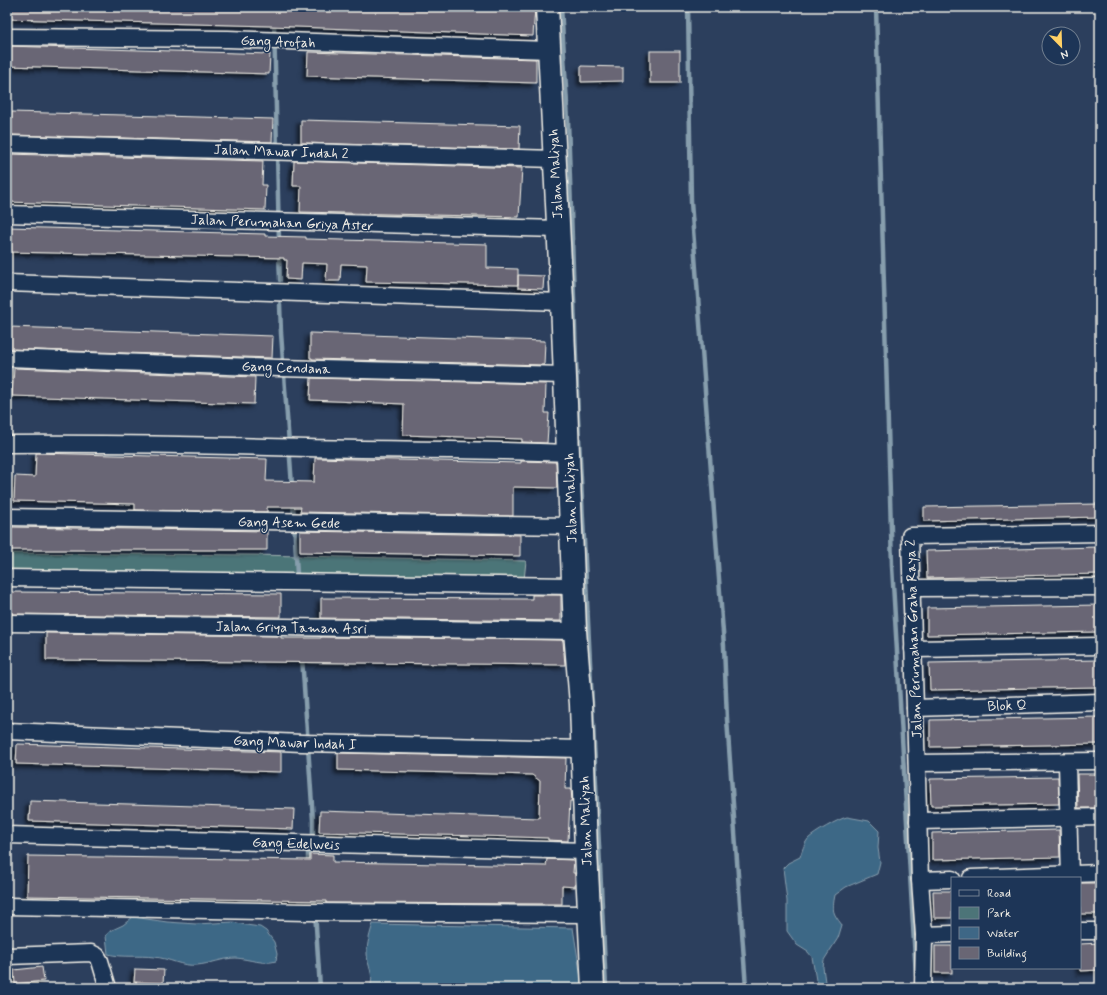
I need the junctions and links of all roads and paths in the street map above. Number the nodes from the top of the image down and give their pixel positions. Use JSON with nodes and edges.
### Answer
{"nodes":[{"id":1,"x":547,"y":7,"type":"edge"},
{"id":2,"x":7,"y":37,"type":"edge"},
{"id":3,"x":543,"y":50,"type":"junction"},
{"id":4,"x":7,"y":144,"type":"edge"},
{"id":5,"x":548,"y":159,"type":"junction"},
{"id":6,"x":7,"y":214,"type":"edge"},
{"id":7,"x":552,"y":229,"type":"junction"},
{"id":8,"x":7,"y":283,"type":"edge"},
{"id":9,"x":562,"y":302,"type":"junction"},
{"id":10,"x":7,"y":358,"type":"edge"},
{"id":11,"x":560,"y":375,"type":"junction"},
{"id":12,"x":7,"y":444,"type":"edge"},
{"id":13,"x":562,"y":452,"type":"junction"},
{"id":14,"x":7,"y":508,"type":"edge"},
{"id":15,"x":7,"y":517,"type":"edge"},
{"id":16,"x":294,"y":517,"type":"junction"},
{"id":17,"x":564,"y":522,"type":"junction"},
{"id":18,"x":1100,"y":533,"type":"edge"},
{"id":19,"x":7,"y":578,"type":"edge"},
{"id":20,"x":567,"y":586,"type":"junction"},
{"id":21,"x":1100,"y":586,"type":"edge"},
{"id":22,"x":912,"y":588,"type":"junction"},
{"id":23,"x":7,"y":623,"type":"edge"},
{"id":24,"x":570,"y":632,"type":"junction"},
{"id":25,"x":1100,"y":646,"type":"edge"},
{"id":26,"x":913,"y":649,"type":"junction"},
{"id":27,"x":1100,"y":702,"type":"edge"},
{"id":28,"x":915,"y":708,"type":"junction"},
{"id":29,"x":7,"y":732,"type":"edge"},
{"id":30,"x":576,"y":749,"type":"junction"},
{"id":31,"x":1100,"y":761,"type":"edge"},
{"id":32,"x":1067,"y":762,"type":"junction"},
{"id":33,"x":917,"y":763,"type":"junction"},
{"id":34,"x":1069,"y":817,"type":"junction"},
{"id":35,"x":1100,"y":817,"type":"edge"},
{"id":36,"x":918,"y":821,"type":"junction"},
{"id":37,"x":7,"y":835,"type":"edge"},
{"id":38,"x":580,"y":851,"type":"junction"},
{"id":39,"x":1100,"y":873,"type":"edge"},
{"id":40,"x":1070,"y":876,"type":"edge"},
{"id":41,"x":1020,"y":877,"type":"edge"},
{"id":42,"x":951,"y":879,"type":"edge"},
{"id":43,"x":920,"y":880,"type":"junction"},
{"id":44,"x":7,"y":906,"type":"edge"},
{"id":45,"x":581,"y":915,"type":"junction"},
{"id":46,"x":1081,"y":931,"type":"edge"},
{"id":47,"x":1100,"y":931,"type":"edge"},
{"id":48,"x":924,"y":934,"type":"junction"},
{"id":49,"x":951,"y":934,"type":"edge"},
{"id":50,"x":7,"y":956,"type":"edge"},
{"id":51,"x":108,"y":988,"type":"edge"},
{"id":52,"x":593,"y":988,"type":"edge"},
{"id":53,"x":923,"y":988,"type":"edge"}],
"edges":[{"from":1,"to":3,"type":"street","name":"Jalan Maliyah"},
{"from":2,"to":3,"type":"street","name":"Gang Arofah"},
{"from":3,"to":5,"type":"street","name":"Jalan Maliyah"},
{"from":4,"to":5,"type":"street","name":"Jalan Mawar Indah 2"},
{"from":5,"to":7,"type":"street","name":"Jalan Maliyah"},
{"from":6,"to":7,"type":"street","name":"Jalan Perumahan Griya Aster"},
{"from":7,"to":9,"type":"street","name":"Jalan Maliyah"},
{"from":8,"to":9,"type":"street"},
{"from":9,"to":11,"type":"street","name":"Jalan Maliyah"},
{"from":10,"to":11,"type":"street","name":"Gang Cendana"},
{"from":11,"to":13,"type":"street","name":"Jalan Maliyah"},
{"from":12,"to":13,"type":"street"},
{"from":13,"to":17,"type":"street","name":"Jalan Maliyah"},
{"from":14,"to":16,"type":"street","name":"Gang Asem Gede"},
{"from":15,"to":16,"type":"street","name":"Gang Asem Gede"},
{"from":16,"to":17,"type":"street","name":"Gang Asem Gede"},
{"from":17,"to":20,"type":"street","name":"Jalan Maliyah"},
{"from":18,"to":22,"type":"street","name":"Jalan Perumahan Graha Raya 2"},
{"from":19,"to":20,"type":"street"},
{"from":20,"to":24,"type":"street","name":"Jalan Maliyah"},
{"from":21,"to":22,"type":"street"},
{"from":22,"to":26,"type":"street","name":"Jalan Perumahan Graha Raya 2"},
{"from":23,"to":24,"type":"street","name":"Jalan Griya Taman Asri"},
{"from":24,"to":30,"type":"street","name":"Jalan Maliyah"},
{"from":25,"to":26,"type":"street"},
{"from":26,"to":28,"type":"street","name":"Jalan Perumahan Graha Raya 2"},
{"from":27,"to":28,"type":"street","name":"Blok Q"},
{"from":28,"to":33,"type":"street","name":"Jalan Perumahan Graha Raya 2"},
{"from":29,"to":30,"type":"street","name":"Gang Mawar Indah I"},
{"from":30,"to":38,"type":"street","name":"Jalan Maliyah"},
{"from":31,"to":32,"type":"street"},
{"from":32,"to":33,"type":"street"},
{"from":32,"to":34,"type":"street"},
{"from":33,"to":36,"type":"street","name":"Jalan Perumahan Graha Raya 2"},
{"from":34,"to":35,"type":"street"},
{"from":34,"to":36,"type":"street"},
{"from":34,"to":40,"type":"street"},
{"from":36,"to":43,"type":"street","name":"Jalan Perumahan Graha Raya 2"},
{"from":37,"to":38,"type":"street","name":"Gang Edelweis"},
{"from":38,"to":45,"type":"street","name":"Jalan Maliyah"},
{"from":39,"to":40,"type":"street"},
{"from":40,"to":41,"type":"street"},
{"from":42,"to":43,"type":"street"},
{"from":43,"to":48,"type":"street","name":"Jalan Perumahan Graha Raya 2"},
{"from":44,"to":45,"type":"street"},
{"from":45,"to":52,"type":"street","name":"Jalan Maliyah"},
{"from":46,"to":47,"type":"street"},
{"from":48,"to":49,"type":"street"},
{"from":48,"to":53,"type":"street","name":"Jalan Perumahan Graha Raya 2"},
{"from":50,"to":51,"type":"street"}]}
